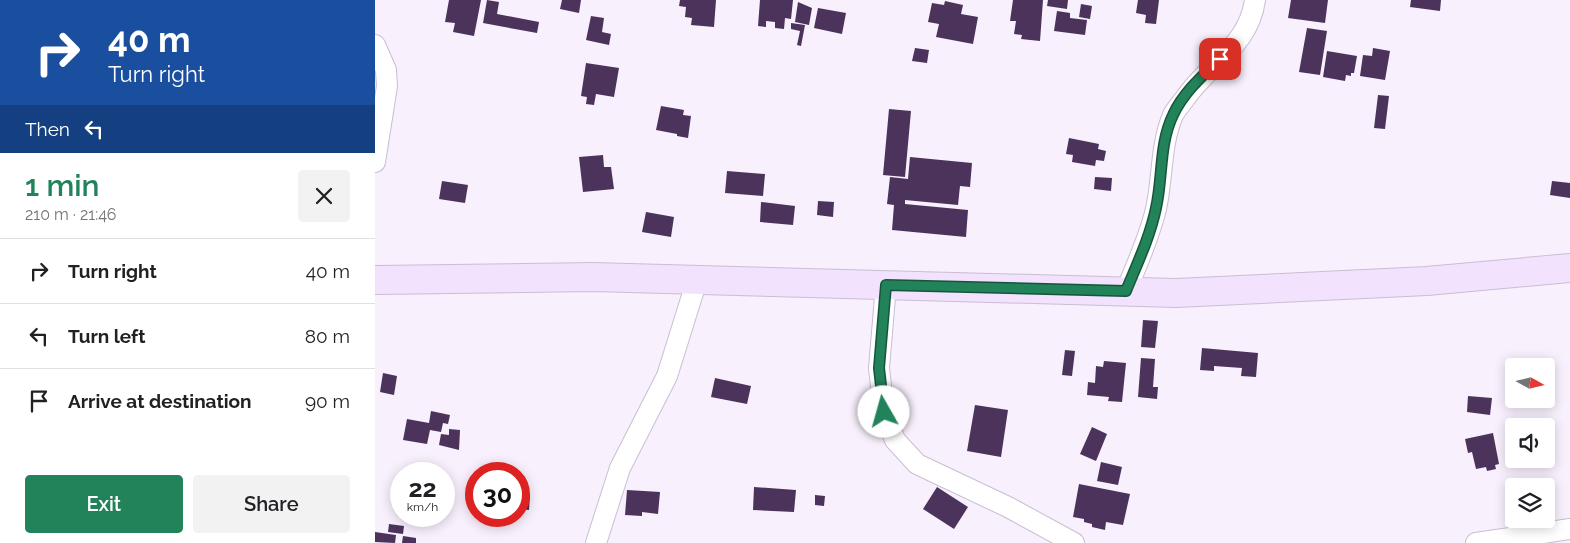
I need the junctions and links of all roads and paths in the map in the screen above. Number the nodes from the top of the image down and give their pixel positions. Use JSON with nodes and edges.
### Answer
{"nodes":[{"id":1,"x":1255,"y":0,"type":"edge"},
{"id":2,"x":375,"y":45,"type":"edge"},
{"id":3,"x":375,"y":162,"type":"edge"},
{"id":4,"x":1570,"y":268,"type":"edge"},
{"id":5,"x":375,"y":280,"type":"edge"},
{"id":6,"x":697,"y":280,"type":"junction"},
{"id":7,"x":886,"y":285,"type":"junction"},
{"id":8,"x":1126,"y":291,"type":"junction"},
{"id":9,"x":1570,"y":529,"type":"edge"},
{"id":10,"x":596,"y":543,"type":"edge"},
{"id":11,"x":1074,"y":543,"type":"edge"},
{"id":12,"x":1477,"y":543,"type":"edge"}],
"edges":[{"from":1,"to":8,"type":"street"},
{"from":2,"to":3,"type":"street"},
{"from":4,"to":8,"type":"main road"},
{"from":5,"to":6,"type":"main road"},
{"from":6,"to":7,"type":"main road"},
{"from":6,"to":10,"type":"street"},
{"from":7,"to":8,"type":"main road"},
{"from":7,"to":11,"type":"street"},
{"from":9,"to":12,"type":"street"}]}
